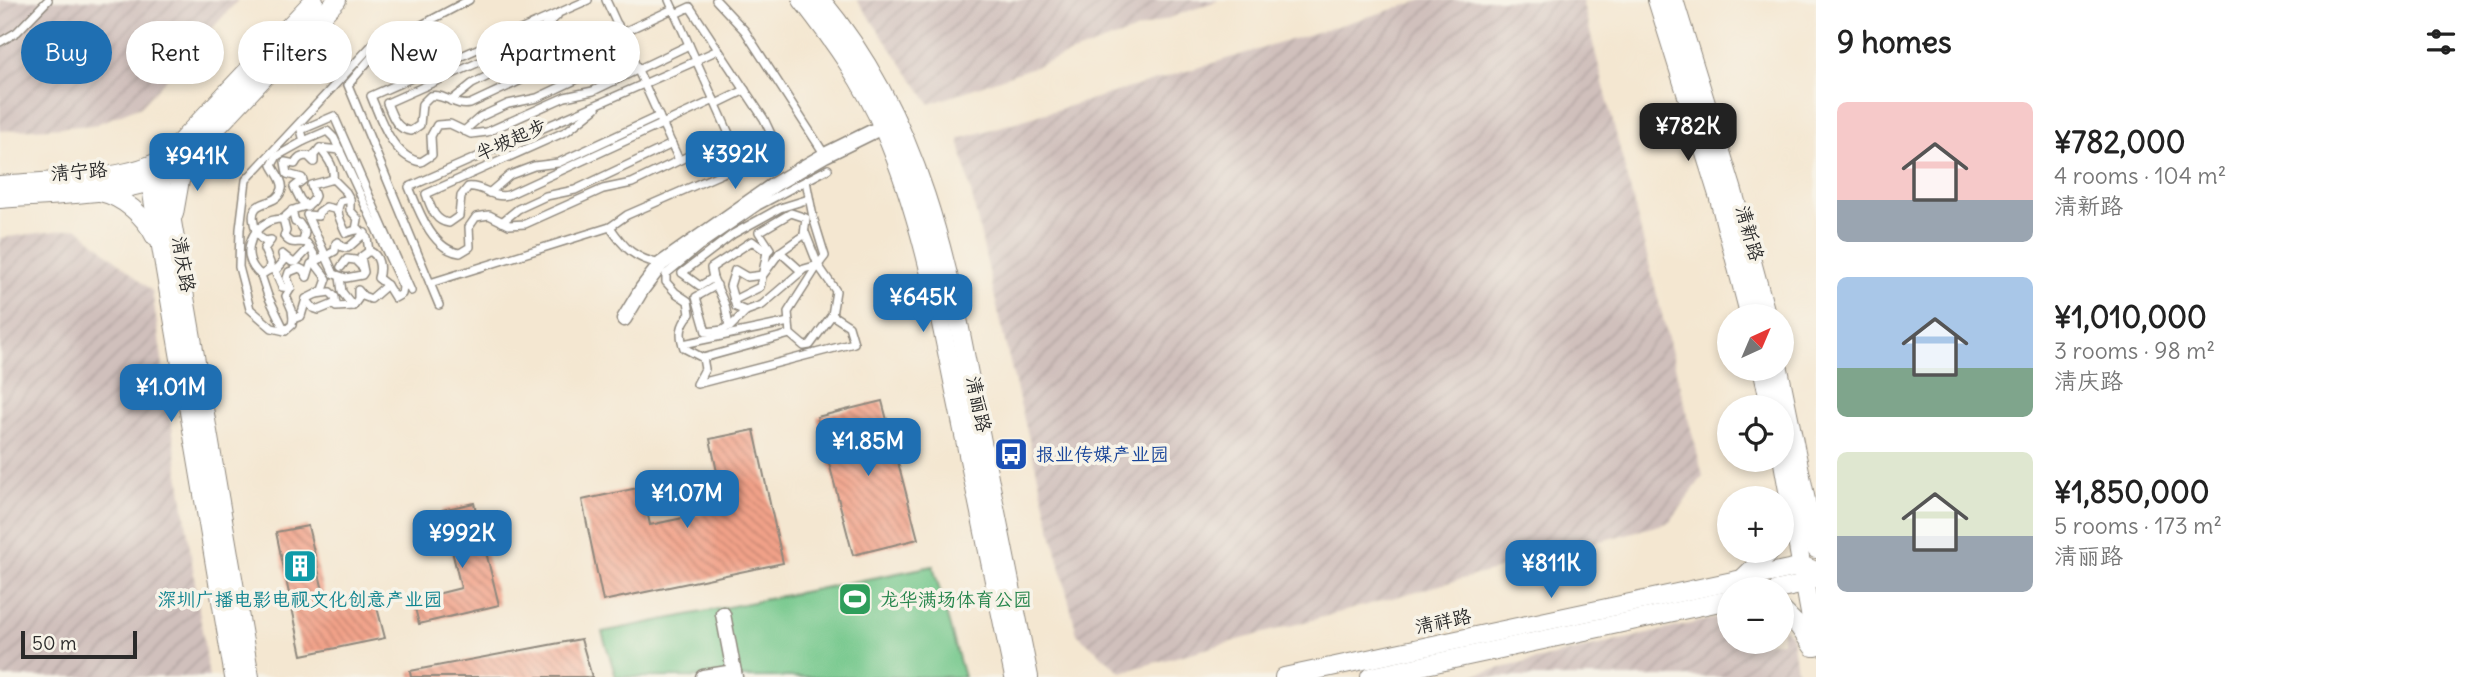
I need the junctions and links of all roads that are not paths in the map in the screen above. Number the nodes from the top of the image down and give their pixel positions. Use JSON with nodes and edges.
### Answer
{"nodes":[{"id":1,"x":48,"y":0,"type":"edge"},
{"id":2,"x":337,"y":0,"type":"edge"},
{"id":3,"x":469,"y":0,"type":"edge"},
{"id":4,"x":588,"y":0,"type":"edge"},
{"id":5,"x":606,"y":0,"type":"edge"},
{"id":6,"x":669,"y":0,"type":"edge"},
{"id":7,"x":716,"y":0,"type":"edge"},
{"id":8,"x":802,"y":0,"type":"edge"},
{"id":9,"x":821,"y":0,"type":"edge"},
{"id":10,"x":1657,"y":0,"type":"edge"},
{"id":11,"x":1674,"y":0,"type":"edge"},
{"id":12,"x":308,"y":7,"type":"edge"},
{"id":13,"x":563,"y":11,"type":"junction"},
{"id":14,"x":674,"y":11,"type":"junction"},
{"id":15,"x":615,"y":21,"type":"edge"},
{"id":16,"x":640,"y":22,"type":"edge"},
{"id":17,"x":0,"y":42,"type":"edge"},
{"id":18,"x":689,"y":45,"type":"junction"},
{"id":19,"x":718,"y":50,"type":"junction"},
{"id":20,"x":366,"y":52,"type":"edge"},
{"id":21,"x":696,"y":61,"type":"junction"},
{"id":22,"x":640,"y":68,"type":"edge"},
{"id":23,"x":640,"y":73,"type":"edge"},
{"id":24,"x":476,"y":82,"type":"edge"},
{"id":25,"x":505,"y":84,"type":"edge"},
{"id":26,"x":567,"y":84,"type":"edge"},
{"id":27,"x":607,"y":84,"type":"edge"},
{"id":28,"x":645,"y":84,"type":"junction"},
{"id":29,"x":745,"y":90,"type":"junction"},
{"id":30,"x":451,"y":102,"type":"junction"},
{"id":31,"x":715,"y":102,"type":"junction"},
{"id":32,"x":602,"y":103,"type":"junction"},
{"id":33,"x":661,"y":120,"type":"junction"},
{"id":34,"x":890,"y":124,"type":"junction"},
{"id":35,"x":464,"y":131,"type":"junction"},
{"id":36,"x":304,"y":141,"type":"junction"},
{"id":37,"x":672,"y":144,"type":"junction"},
{"id":38,"x":197,"y":148,"type":"junction"},
{"id":39,"x":320,"y":148,"type":"junction"},
{"id":40,"x":340,"y":150,"type":"junction"},
{"id":41,"x":679,"y":160,"type":"junction"},
{"id":42,"x":827,"y":162,"type":"junction"},
{"id":43,"x":559,"y":167,"type":"junction"},
{"id":44,"x":151,"y":177,"type":"junction"},
{"id":45,"x":333,"y":179,"type":"junction"},
{"id":46,"x":806,"y":181,"type":"junction"},
{"id":47,"x":0,"y":185,"type":"edge"},
{"id":48,"x":93,"y":191,"type":"junction"},
{"id":49,"x":489,"y":193,"type":"junction"},
{"id":50,"x":0,"y":199,"type":"edge"},
{"id":51,"x":350,"y":199,"type":"junction"},
{"id":52,"x":809,"y":199,"type":"junction"},
{"id":53,"x":307,"y":207,"type":"junction"},
{"id":54,"x":292,"y":210,"type":"junction"},
{"id":55,"x":338,"y":214,"type":"junction"},
{"id":56,"x":283,"y":219,"type":"junction"},
{"id":57,"x":502,"y":222,"type":"junction"},
{"id":58,"x":610,"y":227,"type":"junction"},
{"id":59,"x":356,"y":230,"type":"junction"},
{"id":60,"x":256,"y":231,"type":"junction"},
{"id":61,"x":805,"y":231,"type":"junction"},
{"id":62,"x":174,"y":232,"type":"junction"},
{"id":63,"x":365,"y":233,"type":"junction"},
{"id":64,"x":307,"y":244,"type":"junction"},
{"id":65,"x":160,"y":247,"type":"junction"},
{"id":66,"x":369,"y":251,"type":"junction"},
{"id":67,"x":766,"y":252,"type":"junction"},
{"id":68,"x":780,"y":252,"type":"junction"},
{"id":69,"x":326,"y":257,"type":"junction"},
{"id":70,"x":314,"y":262,"type":"junction"},
{"id":71,"x":661,"y":264,"type":"junction"},
{"id":72,"x":818,"y":265,"type":"junction"},
{"id":73,"x":361,"y":266,"type":"junction"},
{"id":74,"x":341,"y":267,"type":"dead end"},
{"id":75,"x":272,"y":270,"type":"junction"},
{"id":76,"x":801,"y":271,"type":"junction"},
{"id":77,"x":261,"y":275,"type":"junction"},
{"id":78,"x":763,"y":275,"type":"junction"},
{"id":79,"x":340,"y":277,"type":"junction"},
{"id":80,"x":715,"y":282,"type":"junction"},
{"id":81,"x":430,"y":283,"type":"junction"},
{"id":82,"x":387,"y":285,"type":"junction"},
{"id":83,"x":291,"y":288,"type":"junction"},
{"id":84,"x":411,"y":291,"type":"dead end"},
{"id":85,"x":316,"y":294,"type":"junction"},
{"id":86,"x":306,"y":299,"type":"junction"},
{"id":87,"x":692,"y":299,"type":"junction"},
{"id":88,"x":734,"y":300,"type":"junction"},
{"id":89,"x":336,"y":303,"type":"junction"},
{"id":90,"x":1747,"y":304,"type":"edge"},
{"id":91,"x":1764,"y":304,"type":"edge"},
{"id":92,"x":439,"y":305,"type":"dead end"},
{"id":93,"x":353,"y":306,"type":"junction"},
{"id":94,"x":746,"y":311,"type":"junction"},
{"id":95,"x":832,"y":315,"type":"junction"},
{"id":96,"x":293,"y":319,"type":"junction"},
{"id":97,"x":624,"y":319,"type":"dead end"},
{"id":98,"x":789,"y":322,"type":"junction"},
{"id":99,"x":729,"y":326,"type":"junction"},
{"id":100,"x":285,"y":331,"type":"junction"},
{"id":101,"x":733,"y":334,"type":"junction"},
{"id":102,"x":790,"y":334,"type":"junction"},
{"id":103,"x":683,"y":344,"type":"junction"},
{"id":104,"x":703,"y":358,"type":"junction"},
{"id":105,"x":1782,"y":382,"type":"edge"},
{"id":106,"x":1794,"y":512,"type":"edge"},
{"id":107,"x":1816,"y":549,"type":"edge"},
{"id":108,"x":1760,"y":563,"type":"edge"},
{"id":109,"x":1810,"y":574,"type":"edge"},
{"id":110,"x":1744,"y":577,"type":"edge"},
{"id":111,"x":1769,"y":577,"type":"edge"},
{"id":112,"x":1794,"y":582,"type":"edge"},
{"id":113,"x":1717,"y":584,"type":"edge"},
{"id":114,"x":1717,"y":603,"type":"edge"},
{"id":115,"x":723,"y":614,"type":"dead end"},
{"id":116,"x":1794,"y":622,"type":"edge"},
{"id":117,"x":1816,"y":646,"type":"edge"},
{"id":118,"x":1816,"y":653,"type":"edge"},
{"id":119,"x":1015,"y":668,"type":"edge"},
{"id":120,"x":734,"y":674,"type":"edge"},
{"id":121,"x":234,"y":677,"type":"edge"},
{"id":122,"x":250,"y":677,"type":"edge"},
{"id":123,"x":703,"y":677,"type":"edge"},
{"id":124,"x":1029,"y":677,"type":"edge"},
{"id":125,"x":1042,"y":677,"type":"edge"},
{"id":126,"x":1284,"y":677,"type":"edge"},
{"id":127,"x":1370,"y":677,"type":"edge"}],
"edges":[{"from":1,"to":17,"type":"lane"},
{"from":2,"to":12,"type":"street","name":"清宁路"},
{"from":3,"to":81,"type":"lane"},
{"from":4,"to":13,"type":"lane"},
{"from":5,"to":15,"type":"lane"},
{"from":6,"to":14,"type":"lane"},
{"from":7,"to":42,"type":"lane"},
{"from":8,"to":34,"type":"street","name":"清丽路"},
{"from":9,"to":34,"type":"street","name":"清丽路"},
{"from":10,"to":90,"type":"street","name":"清新路"},
{"from":11,"to":91,"type":"street","name":"清新路"},
{"from":12,"to":38,"type":"street","name":"清宁路"},
{"from":12,"to":44,"type":"street","name":"清宁路"},
{"from":13,"to":30,"type":"lane"},
{"from":13,"to":35,"type":"lane"},
{"from":14,"to":16,"type":"lane"},
{"from":14,"to":18,"type":"lane"},
{"from":14,"to":19,"type":"lane"},
{"from":18,"to":21,"type":"lane"},
{"from":18,"to":22,"type":"lane"},
{"from":19,"to":21,"type":"lane"},
{"from":19,"to":29,"type":"lane"},
{"from":20,"to":100,"type":"lane"},
{"from":21,"to":28,"type":"lane"},
{"from":21,"to":31,"type":"lane"},
{"from":23,"to":28,"type":"lane"},
{"from":24,"to":30,"type":"lane"},
{"from":25,"to":30,"type":"lane"},
{"from":26,"to":35,"type":"lane"},
{"from":27,"to":35,"type":"lane"},
{"from":28,"to":32,"type":"lane"},
{"from":28,"to":33,"type":"lane"},
{"from":29,"to":31,"type":"lane"},
{"from":29,"to":58,"type":"lane"},
{"from":31,"to":33,"type":"lane"},
{"from":31,"to":41,"type":"lane"},
{"from":32,"to":49,"type":"lane","name":"半坡起步"},
{"from":32,"to":57,"type":"lane","name":"半坡起步"},
{"from":33,"to":37,"type":"lane"},
{"from":33,"to":43,"type":"lane"},
{"from":33,"to":43,"type":"lane"},
{"from":34,"to":42,"type":"street"},
{"from":34,"to":119,"type":"street","name":"清丽路"},
{"from":36,"to":40,"type":"lane"},
{"from":36,"to":60,"type":"lane"},
{"from":36,"to":84,"type":"lane"},
{"from":37,"to":41,"type":"lane"},
{"from":37,"to":57,"type":"lane"},
{"from":38,"to":44,"type":"street","name":"清宁路"},
{"from":38,"to":62,"type":"street"},
{"from":39,"to":40,"type":"lane"},
{"from":39,"to":45,"type":"lane"},
{"from":39,"to":53,"type":"lane"},
{"from":40,"to":82,"type":"lane"},
{"from":41,"to":57,"type":"lane"},
{"from":42,"to":46,"type":"lane"},
{"from":42,"to":71,"type":"street"},
{"from":43,"to":49,"type":"lane"},
{"from":43,"to":49,"type":"lane"},
{"from":44,"to":47,"type":"street","name":"清宁路"},
{"from":44,"to":48,"type":"street","name":"清宁路"},
{"from":44,"to":62,"type":"street","name":"清庆路"},
{"from":44,"to":65,"type":"street","name":"清庆路"},
{"from":45,"to":51,"type":"lane"},
{"from":45,"to":53,"type":"lane"},
{"from":46,"to":52,"type":"lane"},
{"from":46,"to":87,"type":"lane"},
{"from":48,"to":50,"type":"street","name":"清宁路"},
{"from":48,"to":65,"type":"street"},
{"from":51,"to":55,"type":"lane"},
{"from":51,"to":59,"type":"lane"},
{"from":52,"to":72,"type":"lane"},
{"from":52,"to":80,"type":"lane"},
{"from":53,"to":54,"type":"lane"},
{"from":54,"to":56,"type":"lane"},
{"from":54,"to":64,"type":"lane"},
{"from":55,"to":59,"type":"lane"},
{"from":55,"to":69,"type":"lane"},
{"from":56,"to":60,"type":"lane"},
{"from":56,"to":64,"type":"lane"},
{"from":58,"to":71,"type":"lane"},
{"from":58,"to":81,"type":"lane"},
{"from":59,"to":63,"type":"lane"},
{"from":60,"to":75,"type":"lane"},
{"from":60,"to":77,"type":"lane"},
{"from":61,"to":67,"type":"lane"},
{"from":61,"to":68,"type":"lane"},
{"from":61,"to":72,"type":"lane"},
{"from":62,"to":122,"type":"street","name":"清庆路"},
{"from":63,"to":66,"type":"lane"},
{"from":63,"to":69,"type":"lane"},
{"from":64,"to":70,"type":"lane"},
{"from":64,"to":75,"type":"lane"},
{"from":65,"to":121,"type":"street","name":"清庆路"},
{"from":66,"to":73,"type":"lane"},
{"from":66,"to":82,"type":"lane"},
{"from":67,"to":78,"type":"lane"},
{"from":67,"to":80,"type":"lane"},
{"from":68,"to":76,"type":"lane"},
{"from":68,"to":78,"type":"lane"},
{"from":69,"to":70,"type":"lane"},
{"from":69,"to":79,"type":"lane"},
{"from":70,"to":83,"type":"lane"},
{"from":70,"to":85,"type":"lane"},
{"from":71,"to":97,"type":"street"},
{"from":72,"to":76,"type":"lane"},
{"from":72,"to":95,"type":"lane"},
{"from":72,"to":98,"type":"lane"},
{"from":73,"to":74,"type":"lane"},
{"from":73,"to":79,"type":"lane"},
{"from":75,"to":77,"type":"lane"},
{"from":75,"to":83,"type":"lane"},
{"from":76,"to":94,"type":"lane"},
{"from":77,"to":100,"type":"lane"},
{"from":78,"to":88,"type":"lane"},
{"from":78,"to":88,"type":"lane"},
{"from":79,"to":93,"type":"lane"},
{"from":80,"to":87,"type":"lane"},
{"from":80,"to":99,"type":"lane"},
{"from":81,"to":92,"type":"lane"},
{"from":82,"to":93,"type":"lane"},
{"from":83,"to":96,"type":"lane"},
{"from":85,"to":86,"type":"lane"},
{"from":85,"to":89,"type":"lane"},
{"from":86,"to":89,"type":"lane"},
{"from":86,"to":96,"type":"lane"},
{"from":87,"to":99,"type":"lane"},
{"from":87,"to":103,"type":"lane"},
{"from":88,"to":94,"type":"lane"},
{"from":89,"to":93,"type":"lane"},
{"from":94,"to":99,"type":"lane"},
{"from":95,"to":102,"type":"lane"},
{"from":95,"to":104,"type":"lane"},
{"from":96,"to":100,"type":"lane"},
{"from":98,"to":101,"type":"lane"},
{"from":98,"to":102,"type":"lane"},
{"from":99,"to":101,"type":"lane"},
{"from":101,"to":103,"type":"lane"},
{"from":102,"to":104,"type":"lane"},
{"from":103,"to":104,"type":"lane"},
{"from":105,"to":107,"type":"street"},
{"from":106,"to":109,"type":"street"},
{"from":108,"to":110,"type":"street"},
{"from":109,"to":111,"type":"street","name":"清祥路"},
{"from":109,"to":112,"type":"street"},
{"from":109,"to":117,"type":"street"},
{"from":113,"to":126,"type":"street","name":"清祥路"},
{"from":114,"to":127,"type":"street","name":"清祥路"},
{"from":115,"to":120,"type":"street"},
{"from":116,"to":118,"type":"street"},
{"from":119,"to":124,"type":"street","name":"清丽路"},
{"from":119,"to":125,"type":"street"},
{"from":120,"to":123,"type":"street"}]}
